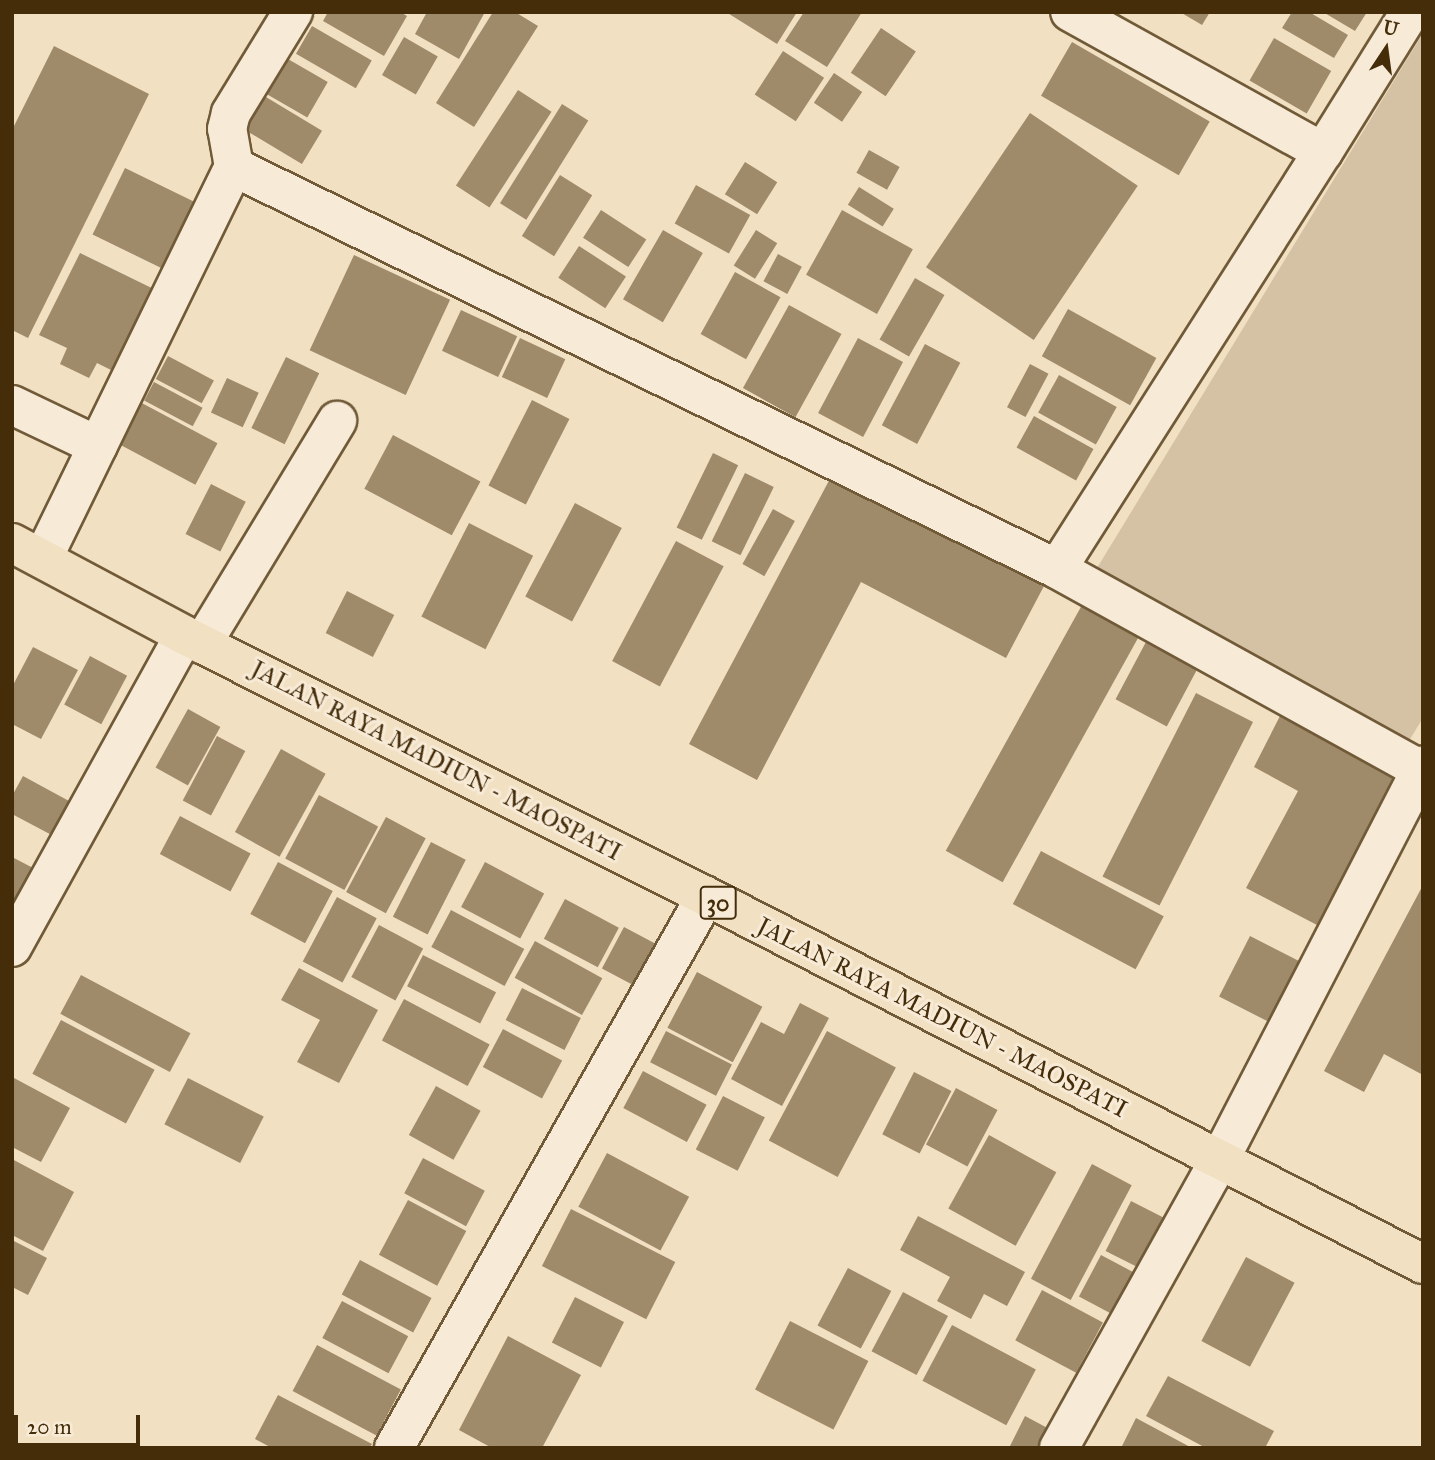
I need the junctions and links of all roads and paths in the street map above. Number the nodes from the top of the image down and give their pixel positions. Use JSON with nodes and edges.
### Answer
{"nodes":[{"id":1,"x":293,"y":12,"type":"edge"},
{"id":2,"x":1070,"y":12,"type":"edge"},
{"id":3,"x":1410,"y":12,"type":"edge"},
{"id":4,"x":1323,"y":152,"type":"junction"},
{"id":5,"x":234,"y":167,"type":"junction"},
{"id":6,"x":12,"y":405,"type":"edge"},
{"id":7,"x":337,"y":421,"type":"dead end"},
{"id":8,"x":98,"y":446,"type":"junction"},
{"id":9,"x":28,"y":550,"type":"edge"},
{"id":10,"x":1057,"y":569,"type":"junction"},
{"id":11,"x":193,"y":640,"type":"junction"},
{"id":12,"x":1422,"y":769,"type":"edge"},
{"id":13,"x":706,"y":896,"type":"junction"},
{"id":14,"x":12,"y":947,"type":"edge"},
{"id":15,"x":1219,"y":1161,"type":"junction"},
{"id":16,"x":1423,"y":1265,"type":"edge"},
{"id":17,"x":394,"y":1448,"type":"edge"},
{"id":18,"x":1059,"y":1448,"type":"edge"}],
"edges":[{"from":1,"to":5,"type":"street"},
{"from":2,"to":4,"type":"street"},
{"from":3,"to":4,"type":"street"},
{"from":4,"to":10,"type":"street"},
{"from":5,"to":8,"type":"street"},
{"from":5,"to":10,"type":"street"},
{"from":6,"to":8,"type":"street"},
{"from":7,"to":11,"type":"street"},
{"from":8,"to":9,"type":"street"},
{"from":9,"to":11,"type":"highway","name":"JALAN RAYA MADIUN - MAOSPATI","number":"30"},
{"from":10,"to":12,"type":"street"},
{"from":11,"to":13,"type":"highway","name":"JALAN RAYA MADIUN - MAOSPATI","number":"30"},
{"from":11,"to":14,"type":"street"},
{"from":12,"to":15,"type":"street"},
{"from":13,"to":15,"type":"highway","name":"JALAN RAYA MADIUN - MAOSPATI","number":"30"},
{"from":13,"to":17,"type":"street"},
{"from":15,"to":16,"type":"highway","name":"JALAN RAYA MADIUN - MAOSPATI","number":"30"},
{"from":15,"to":18,"type":"street"}]}
